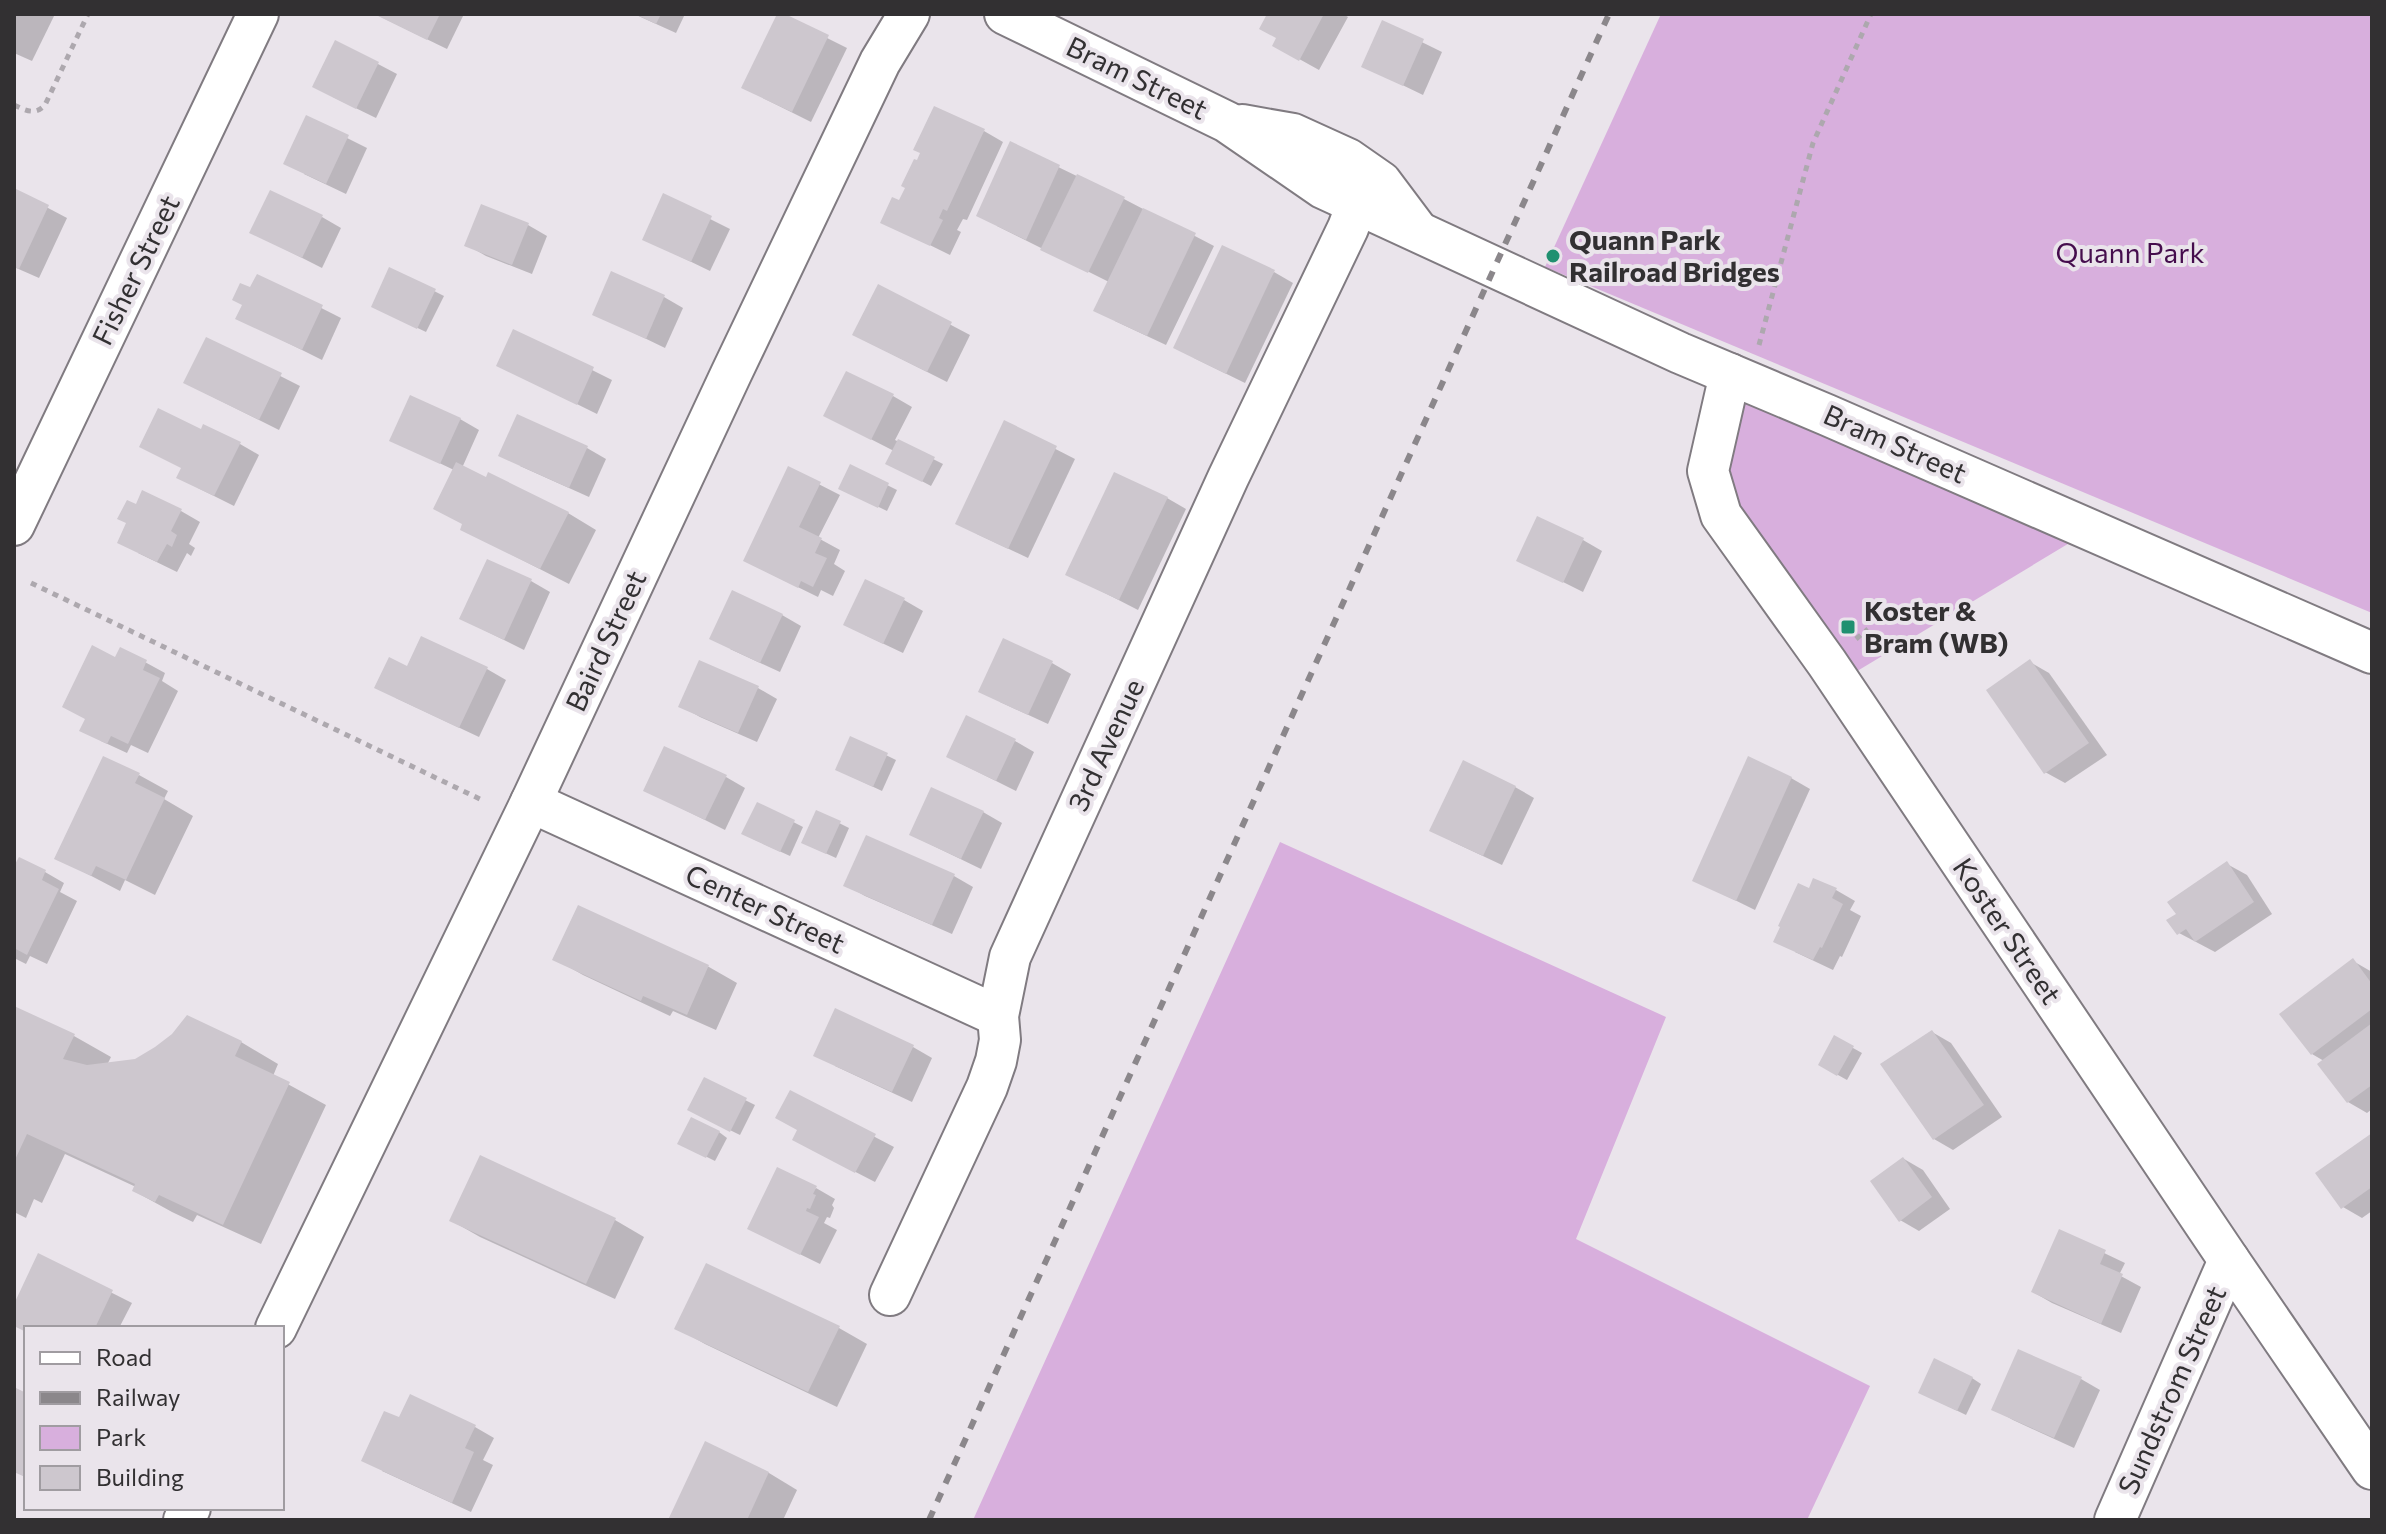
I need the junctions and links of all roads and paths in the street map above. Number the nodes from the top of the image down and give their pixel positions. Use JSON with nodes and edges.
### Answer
{"nodes":[{"id":1,"x":88,"y":14,"type":"edge"},
{"id":2,"x":258,"y":14,"type":"edge"},
{"id":3,"x":909,"y":14,"type":"edge"},
{"id":4,"x":1005,"y":14,"type":"edge"},
{"id":5,"x":1871,"y":14,"type":"edge"},
{"id":6,"x":14,"y":105,"type":"edge"},
{"id":7,"x":1227,"y":122,"type":"junction"},
{"id":8,"x":1357,"y":204,"type":"junction"},
{"id":9,"x":1419,"y":232,"type":"junction"},
{"id":10,"x":1740,"y":378,"type":"junction"},
{"id":11,"x":14,"y":525,"type":"edge"},
{"id":12,"x":31,"y":583,"type":"dead end"},
{"id":13,"x":2372,"y":653,"type":"edge"},
{"id":14,"x":484,"y":801,"type":"dead end"},
{"id":15,"x":531,"y":802,"type":"junction"},
{"id":16,"x":998,"y":1016,"type":"junction"},
{"id":17,"x":2229,"y":1260,"type":"junction"},
{"id":18,"x":890,"y":1295,"type":"dead end"},
{"id":19,"x":277,"y":1326,"type":"edge"},
{"id":20,"x":2372,"y":1469,"type":"edge"},
{"id":21,"x":2115,"y":1520,"type":"edge"}],
"edges":[{"from":1,"to":6,"type":"path"},
{"from":2,"to":11,"type":"street","name":"Fisher Street"},
{"from":3,"to":15,"type":"street","name":"Baird Street"},
{"from":4,"to":7,"type":"street","name":"Bram Street"},
{"from":5,"to":10,"type":"path"},
{"from":7,"to":8,"type":"street","name":"Bram Street"},
{"from":7,"to":9,"type":"street","name":"Bram Street"},
{"from":8,"to":9,"type":"street","name":"Bram Street"},
{"from":8,"to":16,"type":"street","name":"3rd Avenue"},
{"from":9,"to":10,"type":"street","name":"Bram Street"},
{"from":10,"to":13,"type":"street","name":"Bram Street"},
{"from":10,"to":17,"type":"street","name":"Koster Street"},
{"from":12,"to":14,"type":"path"},
{"from":15,"to":16,"type":"street","name":"Center Street"},
{"from":15,"to":19,"type":"street","name":"Baird Street"},
{"from":16,"to":18,"type":"street","name":"3rd Avenue"},
{"from":17,"to":20,"type":"street","name":"Koster Street"},
{"from":17,"to":21,"type":"street","name":"Sundstrom Street"}]}
